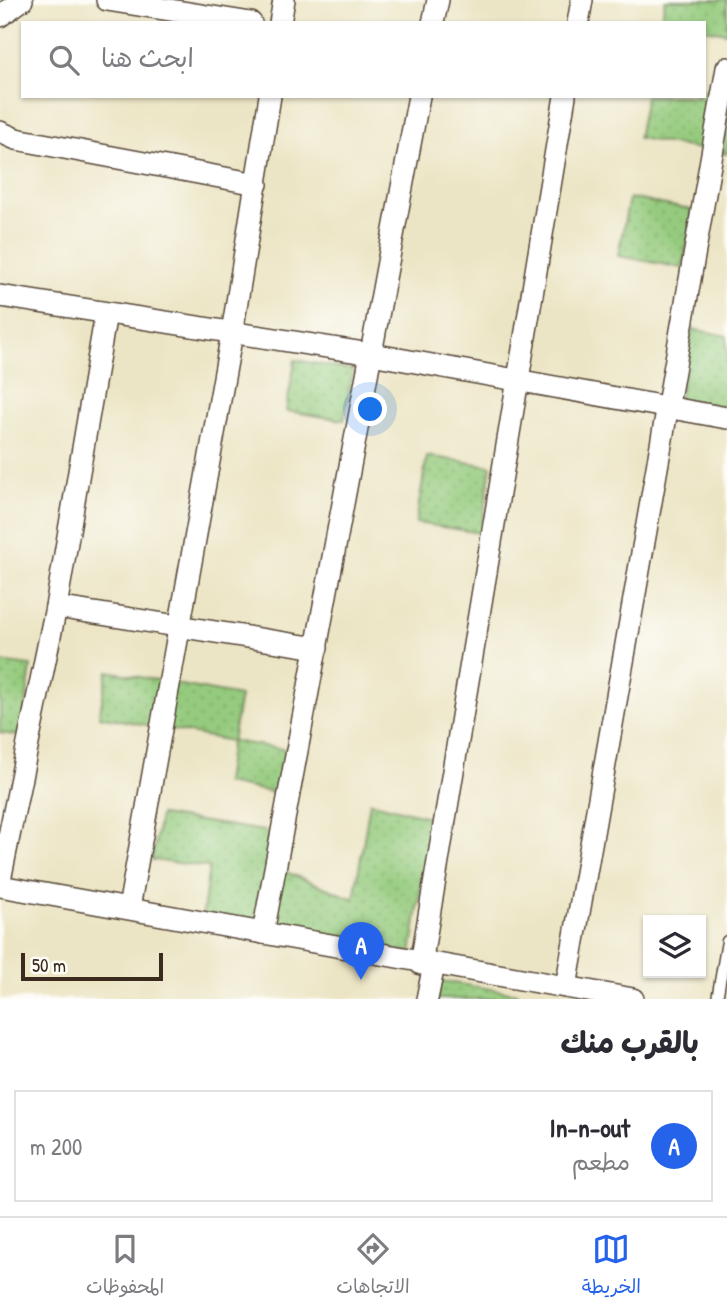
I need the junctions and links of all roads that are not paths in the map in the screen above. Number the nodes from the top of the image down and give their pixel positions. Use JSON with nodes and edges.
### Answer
{"nodes":[{"id":1,"x":22,"y":0,"type":"edge"},
{"id":2,"x":107,"y":0,"type":"edge"},
{"id":3,"x":284,"y":0,"type":"edge"},
{"id":4,"x":438,"y":0,"type":"edge"},
{"id":5,"x":582,"y":0,"type":"edge"},
{"id":6,"x":0,"y":16,"type":"edge"},
{"id":7,"x":238,"y":21,"type":"edge"},
{"id":8,"x":280,"y":21,"type":"edge"},
{"id":9,"x":433,"y":21,"type":"edge"},
{"id":10,"x":578,"y":21,"type":"edge"},
{"id":11,"x":727,"y":68,"type":"edge"},
{"id":12,"x":270,"y":98,"type":"edge"},
{"id":13,"x":419,"y":98,"type":"edge"},
{"id":14,"x":565,"y":98,"type":"edge"},
{"id":15,"x":0,"y":132,"type":"edge"},
{"id":16,"x":257,"y":184,"type":"junction"},
{"id":17,"x":0,"y":296,"type":"edge"},
{"id":18,"x":106,"y":313,"type":"junction"},
{"id":19,"x":232,"y":333,"type":"junction"},
{"id":20,"x":371,"y":354,"type":"junction"},
{"id":21,"x":517,"y":381,"type":"junction"},
{"id":22,"x":666,"y":405,"type":"junction"},
{"id":23,"x":727,"y":418,"type":"edge"},
{"id":24,"x":56,"y":607,"type":"junction"},
{"id":25,"x":179,"y":627,"type":"junction"},
{"id":26,"x":317,"y":648,"type":"junction"},
{"id":27,"x":0,"y":880,"type":"edge"},
{"id":28,"x":0,"y":886,"type":"edge"},
{"id":29,"x":129,"y":908,"type":"junction"},
{"id":30,"x":263,"y":933,"type":"junction"},
{"id":31,"x":727,"y":941,"type":"edge"},
{"id":32,"x":427,"y":965,"type":"junction"},
{"id":33,"x":566,"y":987,"type":"junction"},
{"id":34,"x":531,"y":991,"type":"edge"},
{"id":35,"x":427,"y":999,"type":"edge"},
{"id":36,"x":633,"y":999,"type":"edge"},
{"id":37,"x":717,"y":999,"type":"edge"}],
"edges":[{"from":1,"to":6,"type":"street"},
{"from":2,"to":7,"type":"street"},
{"from":3,"to":8,"type":"street"},
{"from":4,"to":9,"type":"street"},
{"from":5,"to":10,"type":"street"},
{"from":11,"to":22,"type":"street"},
{"from":12,"to":16,"type":"street"},
{"from":13,"to":20,"type":"street"},
{"from":14,"to":21,"type":"street"},
{"from":15,"to":16,"type":"street"},
{"from":16,"to":19,"type":"street"},
{"from":17,"to":18,"type":"street"},
{"from":18,"to":19,"type":"street"},
{"from":18,"to":24,"type":"street"},
{"from":19,"to":20,"type":"street"},
{"from":19,"to":25,"type":"street"},
{"from":20,"to":21,"type":"street"},
{"from":20,"to":26,"type":"street"},
{"from":21,"to":22,"type":"street"},
{"from":21,"to":32,"type":"street"},
{"from":22,"to":23,"type":"street"},
{"from":22,"to":33,"type":"street"},
{"from":24,"to":25,"type":"street"},
{"from":24,"to":27,"type":"street"},
{"from":25,"to":26,"type":"street"},
{"from":25,"to":29,"type":"street"},
{"from":26,"to":30,"type":"street"},
{"from":28,"to":29,"type":"street"},
{"from":29,"to":30,"type":"street"},
{"from":30,"to":32,"type":"street"},
{"from":31,"to":37,"type":"lane"},
{"from":32,"to":34,"type":"street"},
{"from":32,"to":35,"type":"street"},
{"from":33,"to":34,"type":"street"},
{"from":33,"to":36,"type":"street"}]}
